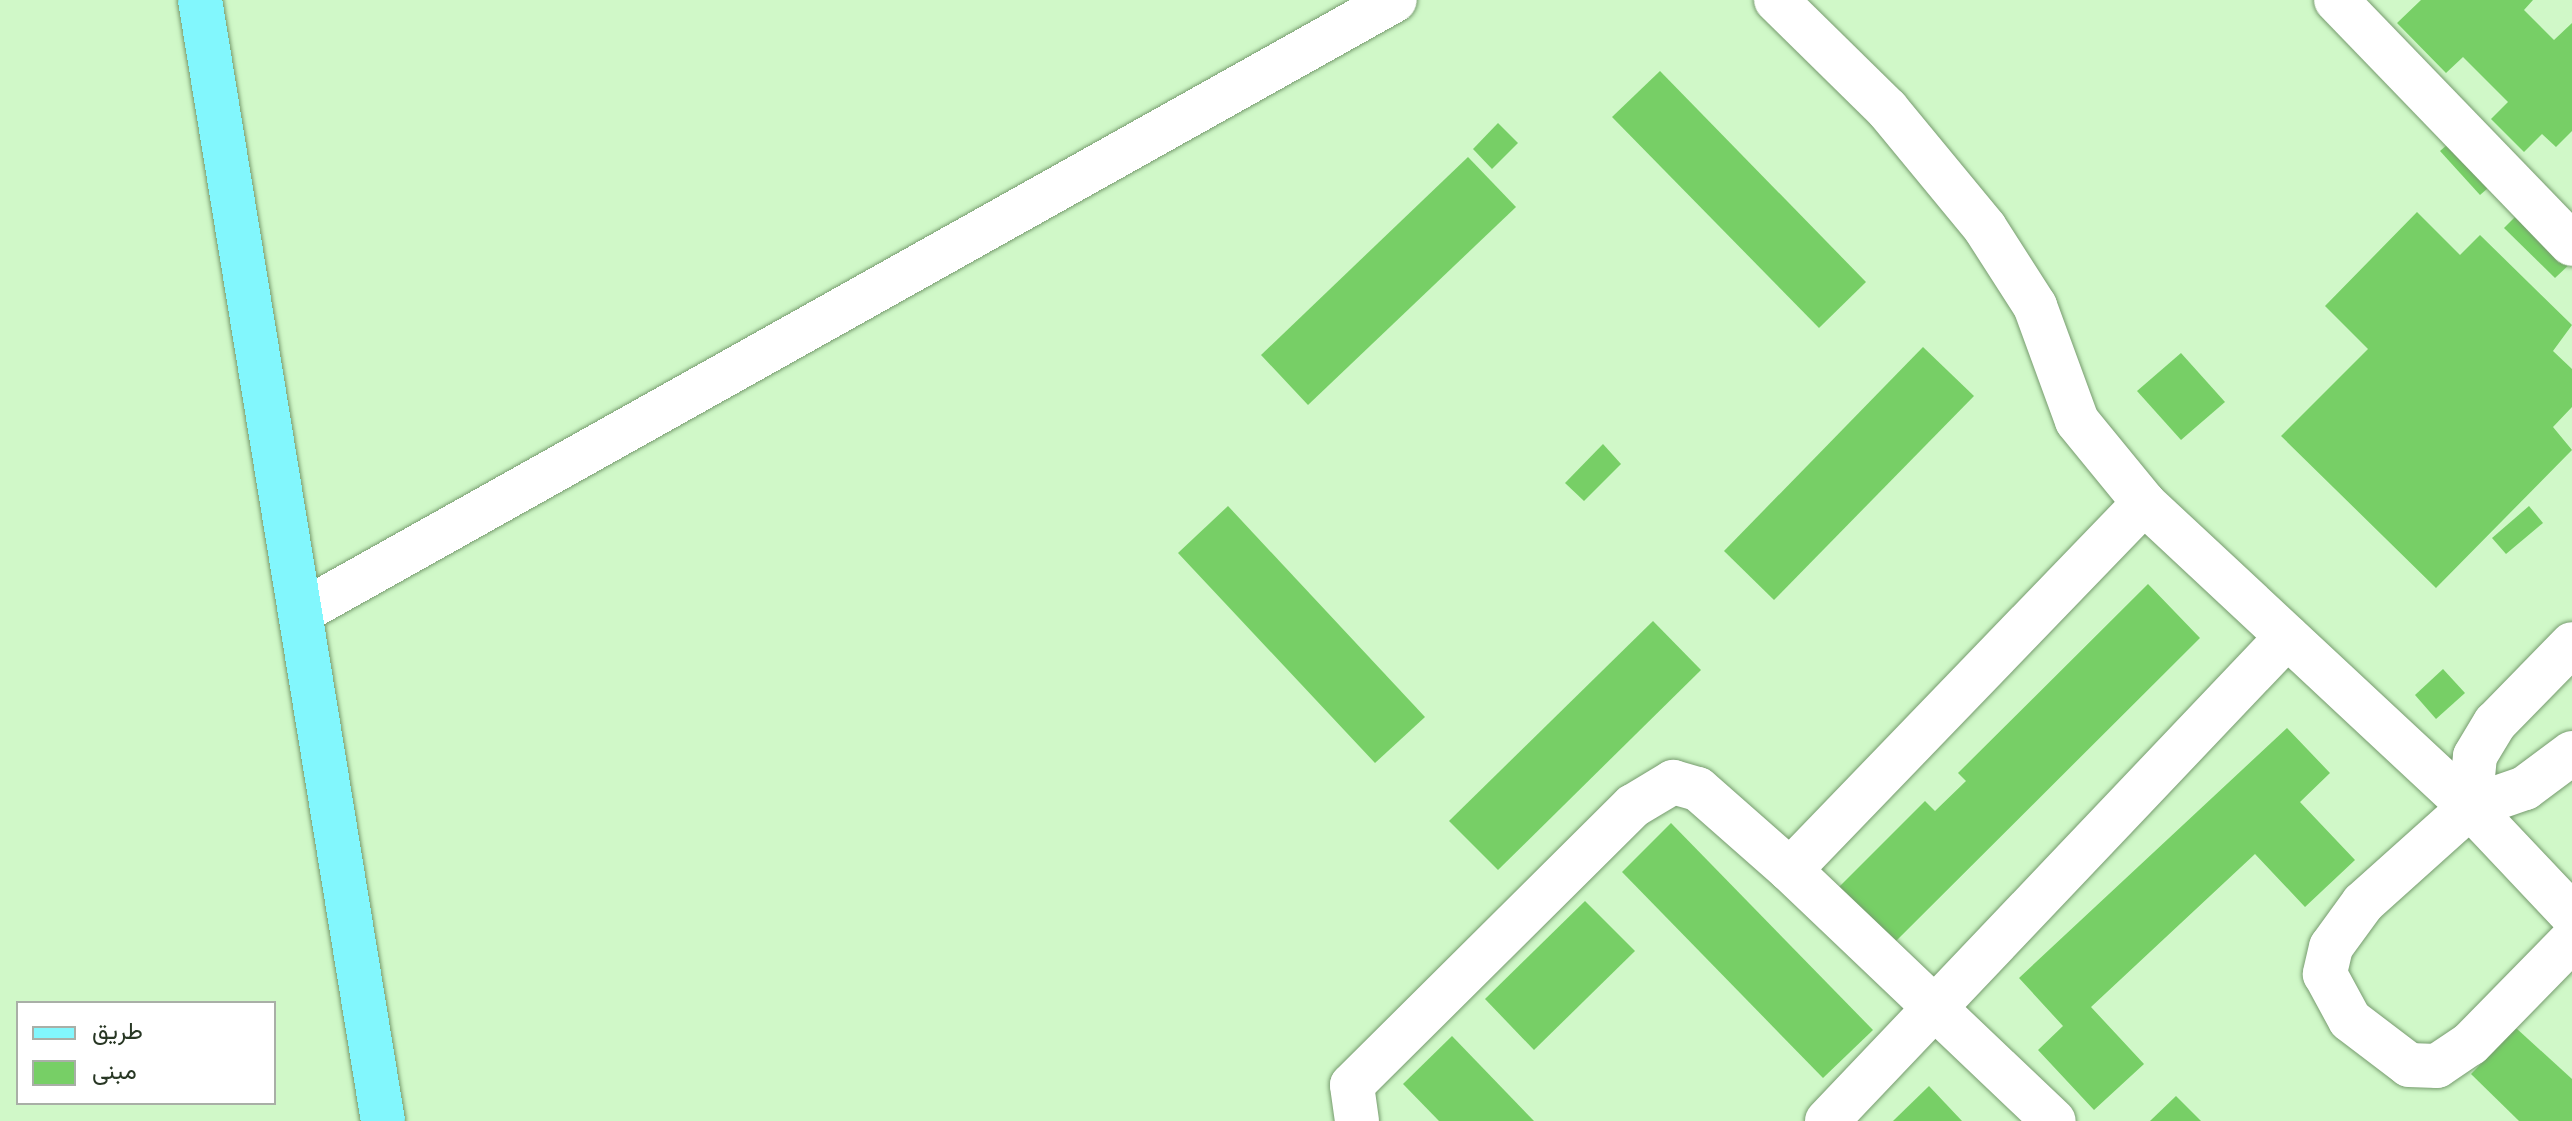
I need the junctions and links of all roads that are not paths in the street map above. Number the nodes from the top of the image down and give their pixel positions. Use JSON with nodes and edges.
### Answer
{"nodes":[{"id":1,"x":200,"y":0,"type":"edge"},
{"id":2,"x":1395,"y":0,"type":"edge"},
{"id":3,"x":1776,"y":0,"type":"edge"},
{"id":4,"x":2336,"y":0,"type":"edge"},
{"id":5,"x":2572,"y":244,"type":"edge"},
{"id":6,"x":2144,"y":503,"type":"junction"},
{"id":7,"x":303,"y":611,"type":"junction"},
{"id":8,"x":2287,"y":637,"type":"junction"},
{"id":9,"x":2572,"y":644,"type":"edge"},
{"id":10,"x":2572,"y":753,"type":"edge"},
{"id":11,"x":2470,"y":807,"type":"junction"},
{"id":12,"x":1790,"y":870,"type":"junction"},
{"id":13,"x":2572,"y":915,"type":"edge"},
{"id":14,"x":2572,"y":940,"type":"edge"},
{"id":15,"x":1938,"y":1004,"type":"junction"},
{"id":16,"x":383,"y":1121,"type":"edge"},
{"id":17,"x":1357,"y":1121,"type":"edge"},
{"id":18,"x":1827,"y":1121,"type":"edge"},
{"id":19,"x":2054,"y":1121,"type":"edge"}],
"edges":[{"from":1,"to":7,"type":"main road"},
{"from":2,"to":7,"type":"street"},
{"from":3,"to":6,"type":"street"},
{"from":4,"to":5,"type":"street"},
{"from":6,"to":8,"type":"street"},
{"from":6,"to":12,"type":"street"},
{"from":7,"to":16,"type":"main road"},
{"from":8,"to":11,"type":"street"},
{"from":8,"to":15,"type":"street"},
{"from":9,"to":11,"type":"street"},
{"from":10,"to":11,"type":"street"},
{"from":11,"to":13,"type":"street"},
{"from":11,"to":14,"type":"street"},
{"from":12,"to":15,"type":"street"},
{"from":12,"to":17,"type":"street"},
{"from":15,"to":18,"type":"street"},
{"from":15,"to":19,"type":"street"}]}
